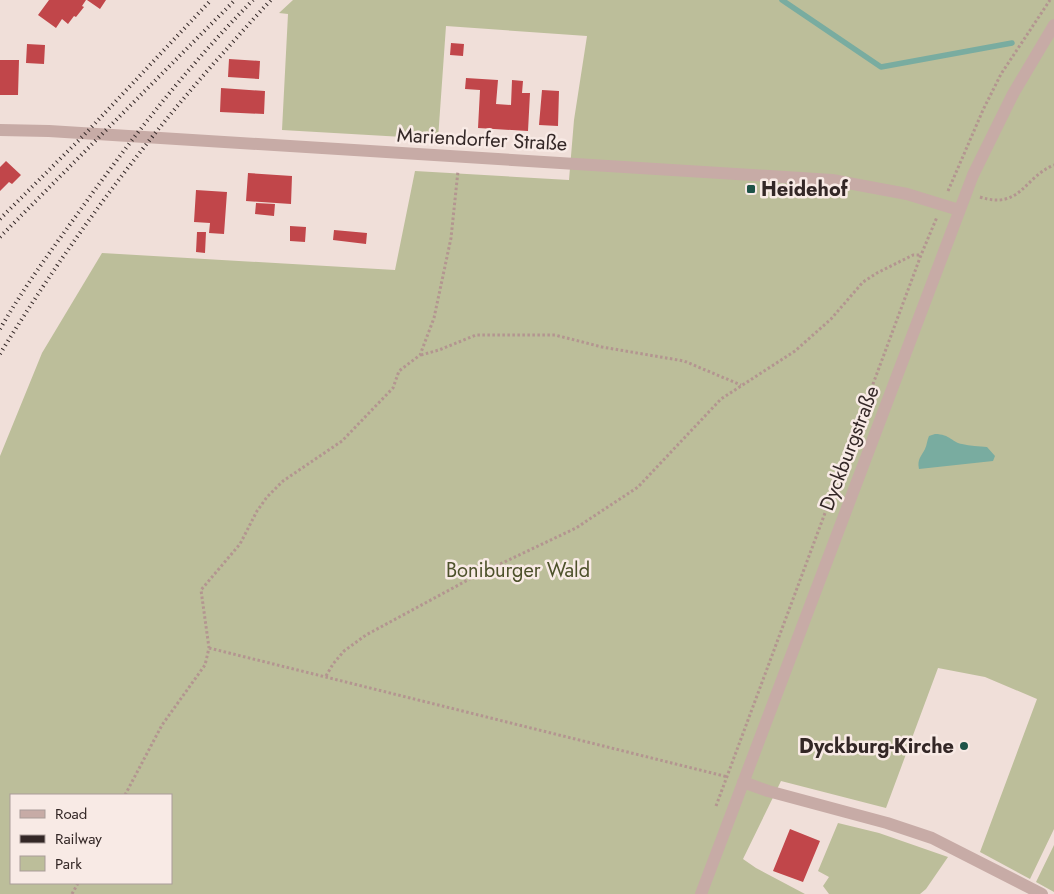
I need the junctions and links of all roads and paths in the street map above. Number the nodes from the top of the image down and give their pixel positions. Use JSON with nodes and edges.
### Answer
{"nodes":[{"id":1,"x":1054,"y":25,"type":"edge"},
{"id":2,"x":0,"y":130,"type":"edge"},
{"id":3,"x":459,"y":156,"type":"junction"},
{"id":4,"x":1054,"y":165,"type":"edge"},
{"id":5,"x":979,"y":197,"type":"dead end"},
{"id":6,"x":942,"y":204,"type":"junction"},
{"id":7,"x":959,"y":210,"type":"junction"},
{"id":8,"x":921,"y":255,"type":"junction"},
{"id":9,"x":420,"y":355,"type":"junction"},
{"id":10,"x":742,"y":385,"type":"junction"},
{"id":11,"x":209,"y":648,"type":"junction"},
{"id":12,"x":326,"y":676,"type":"junction"},
{"id":13,"x":743,"y":782,"type":"junction"},
{"id":14,"x":126,"y":794,"type":"edge"},
{"id":15,"x":701,"y":894,"type":"edge"},
{"id":16,"x":1042,"y":894,"type":"edge"}],
"edges":[{"from":1,"to":7,"type":"street","name":"Dyckburgstraße"},
{"from":2,"to":3,"type":"street","name":"Mariendorfer Straße"},
{"from":3,"to":6,"type":"street","name":"Mariendorfer Straße"},
{"from":3,"to":9,"type":"path"},
{"from":4,"to":5,"type":"path"},
{"from":6,"to":7,"type":"street","name":"Mariendorfer Straße"},
{"from":6,"to":8,"type":"path"},
{"from":7,"to":13,"type":"street","name":"Dyckburgstraße"},
{"from":8,"to":10,"type":"path"},
{"from":8,"to":12,"type":"path"},
{"from":9,"to":10,"type":"path"},
{"from":9,"to":11,"type":"path"},
{"from":10,"to":12,"type":"path"},
{"from":11,"to":12,"type":"path"},
{"from":11,"to":14,"type":"path"},
{"from":13,"to":15,"type":"street","name":"Dyckburgstraße"},
{"from":13,"to":16,"type":"street"}]}
